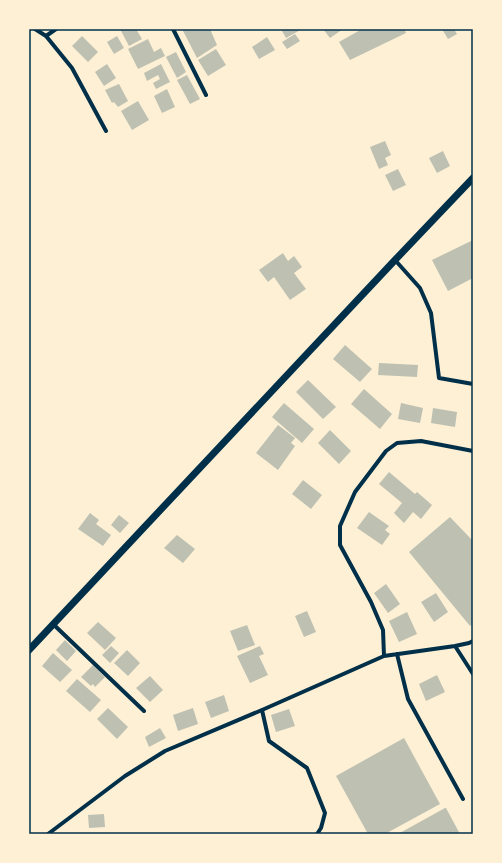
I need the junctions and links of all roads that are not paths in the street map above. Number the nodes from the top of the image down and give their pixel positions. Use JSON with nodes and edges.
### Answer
{"nodes":[{"id":1,"x":35,"y":29,"type":"edge"},
{"id":2,"x":56,"y":29,"type":"edge"},
{"id":3,"x":174,"y":29,"type":"edge"},
{"id":4,"x":46,"y":36,"type":"junction"},
{"id":5,"x":206,"y":95,"type":"dead end"},
{"id":6,"x":106,"y":131,"type":"dead end"},
{"id":7,"x":473,"y":178,"type":"edge"},
{"id":8,"x":395,"y":260,"type":"junction"},
{"id":9,"x":473,"y":384,"type":"edge"},
{"id":10,"x":473,"y":451,"type":"edge"},
{"id":11,"x":53,"y":624,"type":"junction"},
{"id":12,"x":473,"y":641,"type":"edge"},
{"id":13,"x":456,"y":646,"type":"junction"},
{"id":14,"x":29,"y":650,"type":"edge"},
{"id":15,"x":397,"y":654,"type":"junction"},
{"id":16,"x":384,"y":656,"type":"junction"},
{"id":17,"x":473,"y":674,"type":"edge"},
{"id":18,"x":262,"y":710,"type":"junction"},
{"id":19,"x":144,"y":711,"type":"dead end"},
{"id":20,"x":463,"y":800,"type":"dead end"},
{"id":21,"x":48,"y":834,"type":"edge"},
{"id":22,"x":317,"y":834,"type":"edge"}],
"edges":[{"from":1,"to":4,"type":"street"},
{"from":2,"to":4,"type":"street"},
{"from":3,"to":5,"type":"street"},
{"from":4,"to":6,"type":"street"},
{"from":7,"to":8,"type":"street"},
{"from":8,"to":9,"type":"street"},
{"from":8,"to":11,"type":"street"},
{"from":10,"to":16,"type":"street"},
{"from":11,"to":14,"type":"street"},
{"from":11,"to":19,"type":"street"},
{"from":12,"to":13,"type":"street"},
{"from":13,"to":15,"type":"street"},
{"from":13,"to":17,"type":"street"},
{"from":15,"to":16,"type":"street"},
{"from":15,"to":20,"type":"street"},
{"from":16,"to":18,"type":"street"},
{"from":18,"to":21,"type":"street"},
{"from":18,"to":22,"type":"street"}]}
